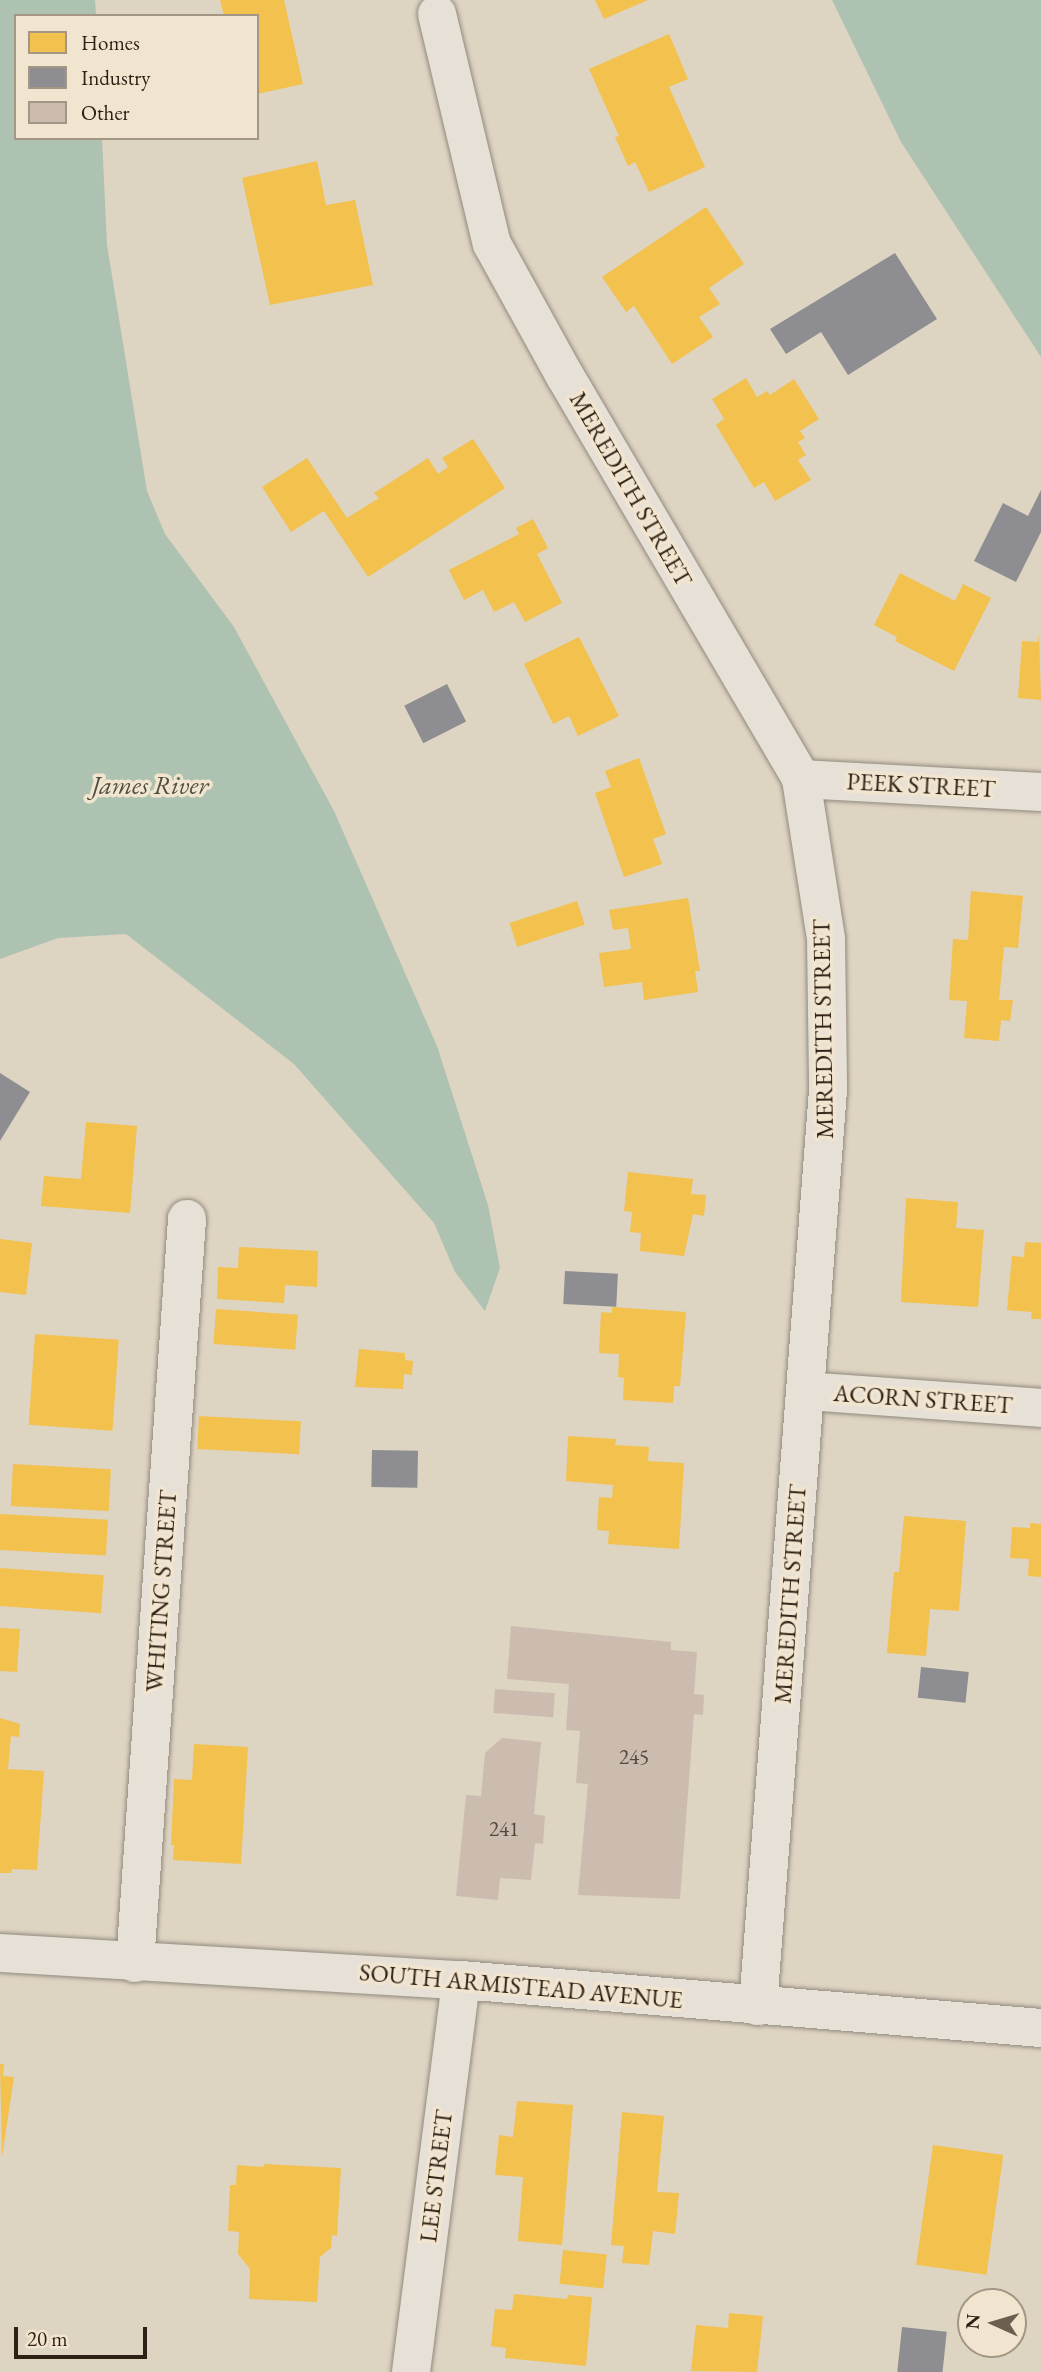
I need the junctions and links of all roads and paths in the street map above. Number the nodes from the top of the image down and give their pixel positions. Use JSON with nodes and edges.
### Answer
{"nodes":[{"id":1,"x":437,"y":14,"type":"dead end"},
{"id":2,"x":801,"y":779,"type":"junction"},
{"id":3,"x":1041,"y":792,"type":"edge"},
{"id":4,"x":187,"y":1219,"type":"dead end"},
{"id":5,"x":806,"y":1391,"type":"junction"},
{"id":6,"x":1041,"y":1408,"type":"edge"},
{"id":7,"x":0,"y":1953,"type":"edge"},
{"id":8,"x":135,"y":1963,"type":"junction"},
{"id":9,"x":461,"y":1980,"type":"junction"},
{"id":10,"x":758,"y":2006,"type":"junction"},
{"id":11,"x":1041,"y":2028,"type":"edge"},
{"id":12,"x":411,"y":2372,"type":"edge"}],
"edges":[{"from":1,"to":2,"type":"street","name":"MEREDITH STREET"},
{"from":2,"to":3,"type":"street","name":"PEEK STREET"},
{"from":2,"to":5,"type":"street","name":"MEREDITH STREET"},
{"from":4,"to":8,"type":"street","name":"WHITING STREET"},
{"from":5,"to":6,"type":"street","name":"ACORN STREET"},
{"from":5,"to":10,"type":"street","name":"MEREDITH STREET"},
{"from":7,"to":8,"type":"street","name":"SOUTH ARMISTEAD AVENUE"},
{"from":8,"to":9,"type":"street","name":"SOUTH ARMISTEAD AVENUE"},
{"from":9,"to":10,"type":"street","name":"SOUTH ARMISTEAD AVENUE"},
{"from":9,"to":12,"type":"street","name":"LEE STREET"},
{"from":10,"to":11,"type":"street","name":"SOUTH ARMISTEAD AVENUE"}]}
